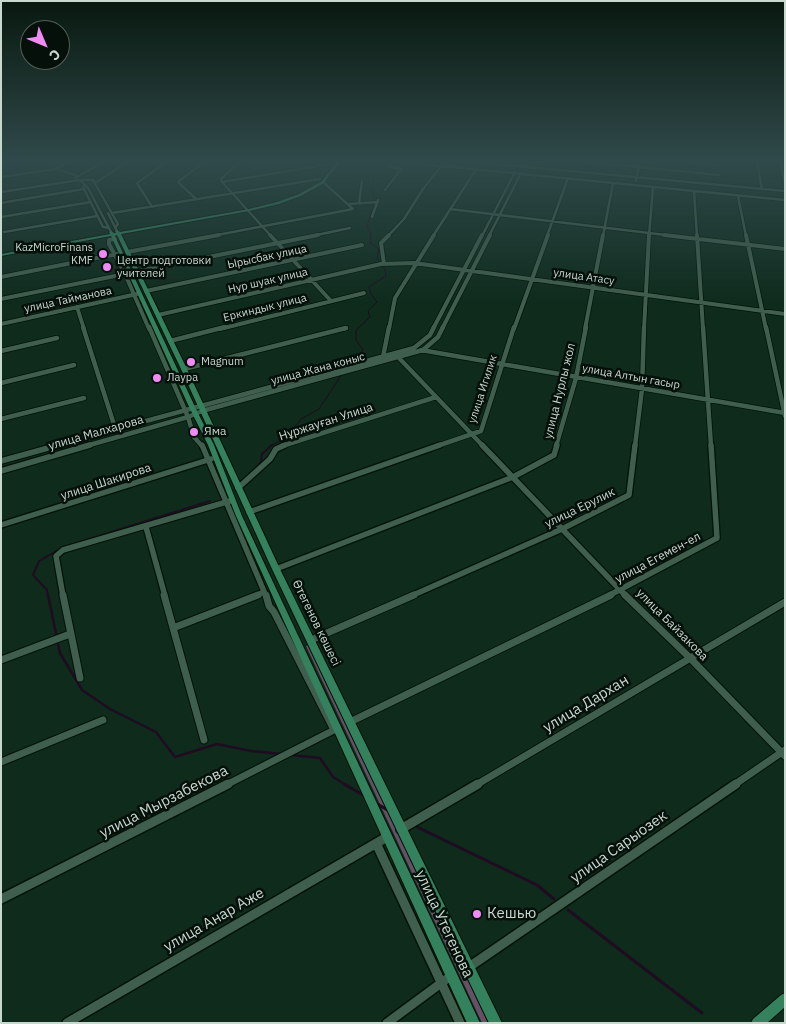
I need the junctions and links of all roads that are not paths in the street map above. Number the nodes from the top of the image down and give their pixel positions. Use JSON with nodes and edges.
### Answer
{"nodes":[{"id":1,"x":450,"y":209,"type":"edge"},
{"id":2,"x":44,"y":210,"type":"edge"},
{"id":3,"x":95,"y":210,"type":"edge"},
{"id":4,"x":101,"y":210,"type":"edge"},
{"id":5,"x":105,"y":210,"type":"edge"},
{"id":6,"x":110,"y":210,"type":"edge"},
{"id":7,"x":133,"y":210,"type":"edge"},
{"id":8,"x":244,"y":210,"type":"edge"},
{"id":9,"x":249,"y":210,"type":"edge"},
{"id":10,"x":349,"y":210,"type":"edge"},
{"id":11,"x":375,"y":210,"type":"edge"},
{"id":12,"x":410,"y":210,"type":"edge"},
{"id":13,"x":457,"y":210,"type":"edge"},
{"id":14,"x":494,"y":210,"type":"edge"},
{"id":15,"x":503,"y":210,"type":"edge"},
{"id":16,"x":556,"y":210,"type":"edge"},
{"id":17,"x":608,"y":210,"type":"edge"},
{"id":18,"x":651,"y":210,"type":"edge"},
{"id":19,"x":695,"y":210,"type":"edge"},
{"id":20,"x":741,"y":210,"type":"edge"},
{"id":21,"x":112,"y":213,"type":"junction"},
{"id":22,"x":492,"y":214,"type":"junction"},
{"id":23,"x":500,"y":215,"type":"junction"},
{"id":24,"x":98,"y":216,"type":"junction"},
{"id":25,"x":1,"y":217,"type":"edge"},
{"id":26,"x":205,"y":217,"type":"junction"},
{"id":27,"x":372,"y":217,"type":"dead end"},
{"id":28,"x":552,"y":222,"type":"junction"},
{"id":29,"x":263,"y":227,"type":"junction"},
{"id":30,"x":350,"y":228,"type":"dead end"},
{"id":31,"x":604,"y":228,"type":"junction"},
{"id":32,"x":4,"y":232,"type":"dead end"},
{"id":33,"x":115,"y":233,"type":"junction"},
{"id":34,"x":649,"y":233,"type":"junction"},
{"id":35,"x":697,"y":238,"type":"junction"},
{"id":36,"x":278,"y":243,"type":"junction"},
{"id":37,"x":747,"y":244,"type":"junction"},
{"id":38,"x":362,"y":246,"type":"dead end"},
{"id":39,"x":785,"y":249,"type":"edge"},
{"id":40,"x":1,"y":253,"type":"edge"},
{"id":41,"x":121,"y":253,"type":"junction"},
{"id":42,"x":294,"y":260,"type":"junction"},
{"id":43,"x":414,"y":263,"type":"junction"},
{"id":44,"x":383,"y":264,"type":"junction"},
{"id":45,"x":464,"y":269,"type":"junction"},
{"id":46,"x":472,"y":271,"type":"junction"},
{"id":47,"x":130,"y":272,"type":"junction"},
{"id":48,"x":1,"y":277,"type":"edge"},
{"id":49,"x":532,"y":279,"type":"junction"},
{"id":50,"x":312,"y":280,"type":"junction"},
{"id":51,"x":593,"y":288,"type":"junction"},
{"id":52,"x":364,"y":293,"type":"dead end"},
{"id":53,"x":141,"y":294,"type":"junction"},
{"id":54,"x":645,"y":294,"type":"junction"},
{"id":55,"x":1,"y":299,"type":"edge"},
{"id":56,"x":331,"y":301,"type":"junction"},
{"id":57,"x":702,"y":303,"type":"junction"},
{"id":58,"x":77,"y":307,"type":"junction"},
{"id":59,"x":762,"y":311,"type":"junction"},
{"id":60,"x":785,"y":314,"type":"edge"},
{"id":61,"x":158,"y":315,"type":"junction"},
{"id":62,"x":1,"y":324,"type":"edge"},
{"id":63,"x":346,"y":328,"type":"dead end"},
{"id":64,"x":431,"y":334,"type":"junction"},
{"id":65,"x":440,"y":334,"type":"junction"},
{"id":66,"x":57,"y":338,"type":"dead end"},
{"id":67,"x":170,"y":340,"type":"junction"},
{"id":68,"x":414,"y":348,"type":"junction"},
{"id":69,"x":423,"y":350,"type":"junction"},
{"id":70,"x":1,"y":351,"type":"edge"},
{"id":71,"x":383,"y":357,"type":"junction"},
{"id":72,"x":399,"y":358,"type":"junction"},
{"id":73,"x":74,"y":365,"type":"dead end"},
{"id":74,"x":501,"y":365,"type":"junction"},
{"id":75,"x":184,"y":369,"type":"junction"},
{"id":76,"x":335,"y":371,"type":"junction"},
{"id":77,"x":576,"y":378,"type":"junction"},
{"id":78,"x":1,"y":383,"type":"edge"},
{"id":79,"x":642,"y":390,"type":"junction"},
{"id":80,"x":436,"y":397,"type":"junction"},
{"id":81,"x":84,"y":398,"type":"dead end"},
{"id":82,"x":709,"y":401,"type":"junction"},
{"id":83,"x":194,"y":411,"type":"junction"},
{"id":84,"x":784,"y":414,"type":"edge"},
{"id":85,"x":1,"y":419,"type":"edge"},
{"id":86,"x":116,"y":431,"type":"junction"},
{"id":87,"x":471,"y":434,"type":"junction"},
{"id":88,"x":213,"y":459,"type":"junction"},
{"id":89,"x":1,"y":461,"type":"edge"},
{"id":90,"x":1,"y":471,"type":"edge"},
{"id":91,"x":512,"y":477,"type":"junction"},
{"id":92,"x":238,"y":488,"type":"junction"},
{"id":93,"x":229,"y":501,"type":"junction"},
{"id":94,"x":249,"y":512,"type":"junction"},
{"id":95,"x":1,"y":525,"type":"edge"},
{"id":96,"x":146,"y":527,"type":"junction"},
{"id":97,"x":562,"y":529,"type":"junction"},
{"id":98,"x":263,"y":542,"type":"junction"},
{"id":99,"x":253,"y":546,"type":"junction"},
{"id":100,"x":276,"y":569,"type":"junction"},
{"id":101,"x":620,"y":590,"type":"junction"},
{"id":102,"x":264,"y":592,"type":"junction"},
{"id":103,"x":785,"y":602,"type":"edge"},
{"id":104,"x":172,"y":628,"type":"junction"},
{"id":105,"x":70,"y":634,"type":"junction"},
{"id":106,"x":311,"y":640,"type":"junction"},
{"id":107,"x":690,"y":658,"type":"junction"},
{"id":108,"x":1,"y":660,"type":"edge"},
{"id":109,"x":80,"y":678,"type":"dead end"},
{"id":110,"x":103,"y":720,"type":"dead end"},
{"id":111,"x":350,"y":722,"type":"junction"},
{"id":112,"x":336,"y":729,"type":"junction"},
{"id":113,"x":204,"y":740,"type":"dead end"},
{"id":114,"x":784,"y":753,"type":"edge"},
{"id":115,"x":1,"y":762,"type":"edge"},
{"id":116,"x":402,"y":829,"type":"junction"},
{"id":117,"x":387,"y":837,"type":"junction"},
{"id":118,"x":376,"y":843,"type":"junction"},
{"id":119,"x":1,"y":899,"type":"edge"},
{"id":120,"x":469,"y":968,"type":"junction"},
{"id":121,"x":447,"y":979,"type":"junction"},
{"id":122,"x":785,"y":999,"type":"edge"},
{"id":123,"x":67,"y":1023,"type":"edge"},
{"id":124,"x":387,"y":1023,"type":"edge"},
{"id":125,"x":460,"y":1023,"type":"edge"},
{"id":126,"x":474,"y":1023,"type":"edge"},
{"id":127,"x":496,"y":1023,"type":"edge"},
{"id":128,"x":757,"y":1023,"type":"edge"}],
"edges":[{"from":1,"to":43,"type":"street"},
{"from":2,"to":25,"type":"street"},
{"from":3,"to":24,"type":"street"},
{"from":4,"to":33,"type":"street"},
{"from":5,"to":33,"type":"street"},
{"from":6,"to":21,"type":"street"},
{"from":7,"to":21,"type":"street"},
{"from":8,"to":26,"type":"main road"},
{"from":9,"to":29,"type":"street"},
{"from":10,"to":29,"type":"street"},
{"from":11,"to":27,"type":"street"},
{"from":12,"to":44,"type":"street"},
{"from":13,"to":22,"type":"street"},
{"from":14,"to":22,"type":"street","name":"улица Жана коныс"},
{"from":15,"to":23,"type":"street","name":"улица Жана коныс"},
{"from":16,"to":28,"type":"street","name":"улица Игилик"},
{"from":17,"to":31,"type":"street","name":"улица Нурлы жол"},
{"from":18,"to":34,"type":"street","name":"улица Ерулик"},
{"from":19,"to":35,"type":"street","name":"улица Егемен-ел"},
{"from":20,"to":37,"type":"street"},
{"from":21,"to":33,"type":"street"},
{"from":22,"to":23,"type":"street"},
{"from":22,"to":45,"type":"street","name":"улица Жана коныс"},
{"from":23,"to":28,"type":"street"},
{"from":23,"to":46,"type":"street","name":"улица Жана коныс"},
{"from":24,"to":32,"type":"street"},
{"from":24,"to":33,"type":"street"},
{"from":26,"to":33,"type":"main road"},
{"from":26,"to":33,"type":"main road"},
{"from":28,"to":31,"type":"street"},
{"from":28,"to":49,"type":"street","name":"улица Игилик"},
{"from":29,"to":36,"type":"street"},
{"from":29,"to":41,"type":"street"},
{"from":30,"to":36,"type":"street"},
{"from":31,"to":34,"type":"street"},
{"from":31,"to":51,"type":"street","name":"улица Нурлы жол"},
{"from":33,"to":40,"type":"main road"},
{"from":33,"to":41,"type":"main road","name":"Өтегенов көшесі"},
{"from":33,"to":41,"type":"street"},
{"from":34,"to":35,"type":"street"},
{"from":34,"to":54,"type":"street","name":"улица Ерулик"},
{"from":35,"to":37,"type":"street"},
{"from":35,"to":57,"type":"street","name":"улица Егемен-ел"},
{"from":36,"to":42,"type":"street"},
{"from":36,"to":47,"type":"street"},
{"from":37,"to":39,"type":"street"},
{"from":37,"to":59,"type":"street"},
{"from":38,"to":42,"type":"street","name":"Ырысбак улица"},
{"from":41,"to":47,"type":"main road","name":"Өтегенов көшесі"},
{"from":41,"to":48,"type":"street"},
{"from":42,"to":50,"type":"street"},
{"from":42,"to":53,"type":"street","name":"Ырысбак улица"},
{"from":43,"to":44,"type":"street","name":"улица Атасу"},
{"from":43,"to":45,"type":"street","name":"улица Атасу"},
{"from":43,"to":71,"type":"street"},
{"from":44,"to":50,"type":"street","name":"Нур шуак улица"},
{"from":45,"to":46,"type":"street","name":"улица Атасу"},
{"from":45,"to":64,"type":"street","name":"улица Жана коныс"},
{"from":46,"to":49,"type":"street","name":"улица Атасу"},
{"from":46,"to":65,"type":"street","name":"улица Жана коныс"},
{"from":47,"to":53,"type":"main road","name":"Өтегенов көшесі"},
{"from":47,"to":53,"type":"street"},
{"from":47,"to":55,"type":"street"},
{"from":49,"to":51,"type":"street","name":"улица Атасу"},
{"from":49,"to":74,"type":"street","name":"улица Игилик"},
{"from":50,"to":56,"type":"street"},
{"from":50,"to":61,"type":"street","name":"Нур шуак улица"},
{"from":51,"to":54,"type":"street","name":"улица Атасу"},
{"from":51,"to":77,"type":"street","name":"улица Нурлы жол"},
{"from":52,"to":56,"type":"street","name":"Еркиндык улица"},
{"from":53,"to":58,"type":"street","name":"улица Тайманова"},
{"from":53,"to":61,"type":"main road","name":"Өтегенов көшесі"},
{"from":53,"to":83,"type":"street"},
{"from":54,"to":57,"type":"street","name":"улица Атасу"},
{"from":54,"to":79,"type":"street","name":"улица Ерулик"},
{"from":56,"to":67,"type":"street","name":"Еркиндык улица"},
{"from":57,"to":59,"type":"street","name":"улица Атасу"},
{"from":57,"to":82,"type":"street","name":"улица Егемен-ел"},
{"from":58,"to":62,"type":"street","name":"улица Тайманова"},
{"from":58,"to":86,"type":"street"},
{"from":59,"to":60,"type":"street","name":"улица Атасу"},
{"from":59,"to":84,"type":"street"},
{"from":61,"to":67,"type":"main road","name":"Өтегенов көшесі"},
{"from":63,"to":75,"type":"street"},
{"from":64,"to":65,"type":"street"},
{"from":64,"to":68,"type":"street","name":"улица Жана коныс"},
{"from":65,"to":69,"type":"street","name":"улица Жана коныс"},
{"from":66,"to":70,"type":"street"},
{"from":67,"to":75,"type":"main road","name":"Өтегенов көшесі"},
{"from":68,"to":69,"type":"street","name":"улица Алтын гасыр"},
{"from":68,"to":71,"type":"street","name":"улица Жана коныс"},
{"from":69,"to":72,"type":"street","name":"улица Жана коныс"},
{"from":69,"to":74,"type":"street","name":"улица Алтын гасыр"},
{"from":71,"to":76,"type":"street","name":"улица Жана коныс"},
{"from":72,"to":76,"type":"street","name":"улица Жана коныс"},
{"from":72,"to":80,"type":"street","name":"улица Байзакова"},
{"from":73,"to":78,"type":"street"},
{"from":74,"to":77,"type":"street","name":"улица Алтын гасыр"},
{"from":74,"to":87,"type":"street","name":"улица Игилик"},
{"from":75,"to":83,"type":"main road","name":"Өтегенов көшесі"},
{"from":76,"to":83,"type":"street","name":"улица Жана коныс"},
{"from":77,"to":79,"type":"street","name":"улица Алтын гасыр"},
{"from":77,"to":91,"type":"street","name":"улица Нурлы жол"},
{"from":79,"to":82,"type":"street","name":"улица Алтын гасыр"},
{"from":79,"to":97,"type":"street","name":"улица Ерулик"},
{"from":80,"to":87,"type":"street","name":"улица Байзакова"},
{"from":80,"to":92,"type":"street","name":"Нұржауған Улица"},
{"from":81,"to":85,"type":"street"},
{"from":82,"to":84,"type":"street","name":"улица Алтын гасыр"},
{"from":82,"to":101,"type":"street","name":"улица Егемен-ел"},
{"from":83,"to":86,"type":"street","name":"улица Малхарова"},
{"from":83,"to":88,"type":"main road","name":"Өтегенов көшесі"},
{"from":83,"to":90,"type":"street","name":"улица Малхарова"},
{"from":83,"to":92,"type":"main road","name":"Өтегенов көшесі"},
{"from":86,"to":89,"type":"street","name":"улица Малхарова"},
{"from":87,"to":91,"type":"street","name":"улица Байзакова"},
{"from":87,"to":94,"type":"street","name":"улица Игилик"},
{"from":88,"to":93,"type":"main road","name":"Өтегенов көшесі"},
{"from":88,"to":95,"type":"street","name":"улица Шакирова"},
{"from":91,"to":97,"type":"street","name":"улица Байзакова"},
{"from":91,"to":100,"type":"street","name":"улица Нурлы жол"},
{"from":92,"to":94,"type":"main road","name":"Өтегенов көшесі"},
{"from":93,"to":96,"type":"street"},
{"from":93,"to":99,"type":"main road","name":"Өтегенов көшесі"},
{"from":93,"to":102,"type":"street"},
{"from":94,"to":98,"type":"main road","name":"Өтегенов көшесі"},
{"from":96,"to":104,"type":"street"},
{"from":96,"to":105,"type":"street"},
{"from":97,"to":101,"type":"street","name":"улица Байзакова"},
{"from":97,"to":106,"type":"street","name":"улица Ерулик"},
{"from":98,"to":99,"type":"main road"},
{"from":98,"to":100,"type":"main road","name":"Өтегенов көшесі"},
{"from":99,"to":112,"type":"main road","name":"Өтегенов көшесі"},
{"from":100,"to":106,"type":"main road","name":"Өтегенов көшесі"},
{"from":101,"to":107,"type":"street","name":"улица Байзакова"},
{"from":101,"to":111,"type":"street","name":"улица Егемен-ел"},
{"from":102,"to":104,"type":"street"},
{"from":102,"to":112,"type":"street"},
{"from":103,"to":107,"type":"street","name":"улица Дархан"},
{"from":104,"to":113,"type":"street"},
{"from":105,"to":108,"type":"street"},
{"from":105,"to":109,"type":"street"},
{"from":106,"to":111,"type":"main road","name":"Өтегенов көшесі"},
{"from":107,"to":114,"type":"street","name":"улица Байзакова"},
{"from":107,"to":116,"type":"street","name":"улица Дархан"},
{"from":110,"to":115,"type":"street"},
{"from":111,"to":116,"type":"main road","name":"Өтегенов көшесі"},
{"from":112,"to":117,"type":"main road","name":"Өтегенов көшесі"},
{"from":112,"to":119,"type":"street","name":"улица Мырзабекова"},
{"from":114,"to":120,"type":"street","name":"улица Сарыозек"},
{"from":116,"to":120,"type":"main road","name":"Өтегенов көшесі"},
{"from":117,"to":118,"type":"street","name":"улица Анар Аже"},
{"from":117,"to":121,"type":"main road","name":"улица Утегенова"},
{"from":118,"to":121,"type":"street"},
{"from":118,"to":123,"type":"street","name":"улица Анар Аже"},
{"from":120,"to":127,"type":"main road","name":"Өтегенов көшесі"},
{"from":121,"to":124,"type":"street"},
{"from":121,"to":125,"type":"street"},
{"from":121,"to":126,"type":"main road","name":"улица Утегенова"},
{"from":122,"to":128,"type":"main road"}]}
